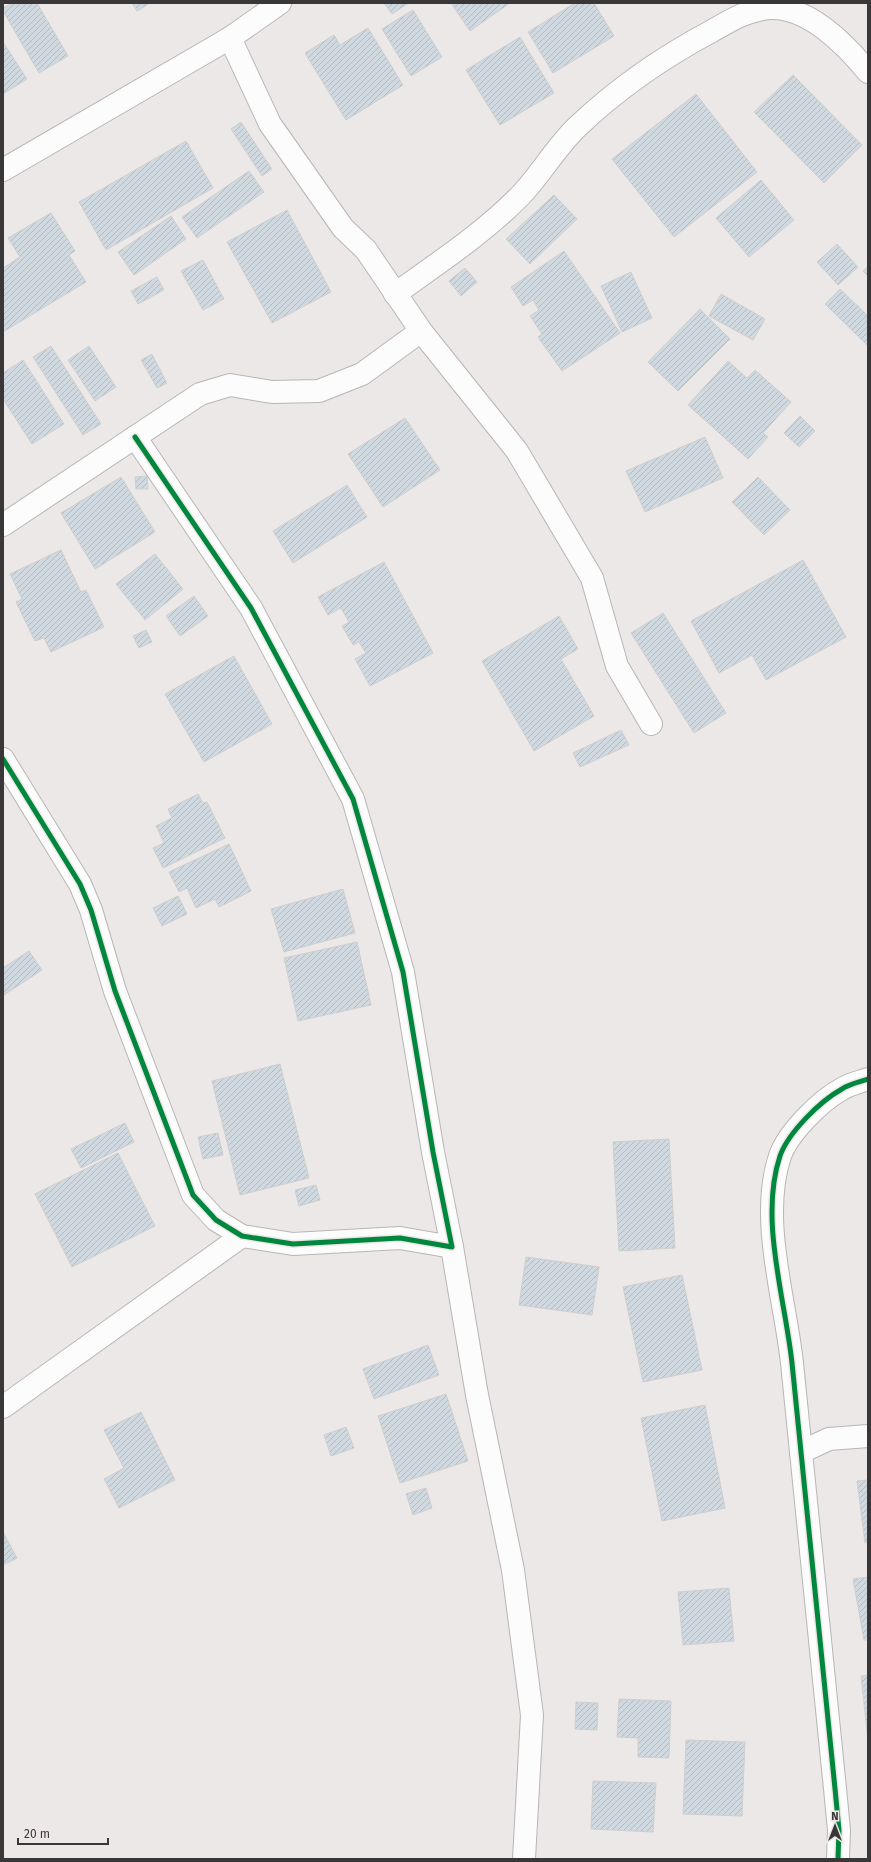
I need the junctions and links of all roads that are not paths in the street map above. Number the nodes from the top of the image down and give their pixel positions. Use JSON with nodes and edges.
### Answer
{"nodes":[{"id":1,"x":280,"y":3,"type":"edge"},
{"id":2,"x":230,"y":38,"type":"junction"},
{"id":3,"x":868,"y":72,"type":"edge"},
{"id":4,"x":3,"y":170,"type":"edge"},
{"id":5,"x":395,"y":294,"type":"junction"},
{"id":6,"x":421,"y":331,"type":"junction"},
{"id":7,"x":135,"y":437,"type":"junction"},
{"id":8,"x":3,"y":525,"type":"edge"},
{"id":9,"x":651,"y":724,"type":"dead end"},
{"id":10,"x":3,"y":759,"type":"edge"},
{"id":11,"x":868,"y":1079,"type":"edge"},
{"id":12,"x":242,"y":1236,"type":"junction"},
{"id":13,"x":452,"y":1247,"type":"junction"},
{"id":14,"x":3,"y":1407,"type":"edge"},
{"id":15,"x":868,"y":1436,"type":"edge"},
{"id":16,"x":801,"y":1452,"type":"junction"},
{"id":17,"x":524,"y":1859,"type":"edge"},
{"id":18,"x":838,"y":1859,"type":"edge"}],
"edges":[{"from":1,"to":2,"type":"street"},
{"from":2,"to":4,"type":"street"},
{"from":2,"to":5,"type":"street"},
{"from":3,"to":5,"type":"street"},
{"from":5,"to":6,"type":"street"},
{"from":6,"to":7,"type":"street"},
{"from":6,"to":9,"type":"street"},
{"from":7,"to":8,"type":"street"},
{"from":7,"to":13,"type":"street"},
{"from":10,"to":12,"type":"street"},
{"from":11,"to":16,"type":"street"},
{"from":12,"to":13,"type":"street"},
{"from":12,"to":14,"type":"street"},
{"from":13,"to":17,"type":"street"},
{"from":15,"to":16,"type":"street"},
{"from":16,"to":18,"type":"street"}]}
